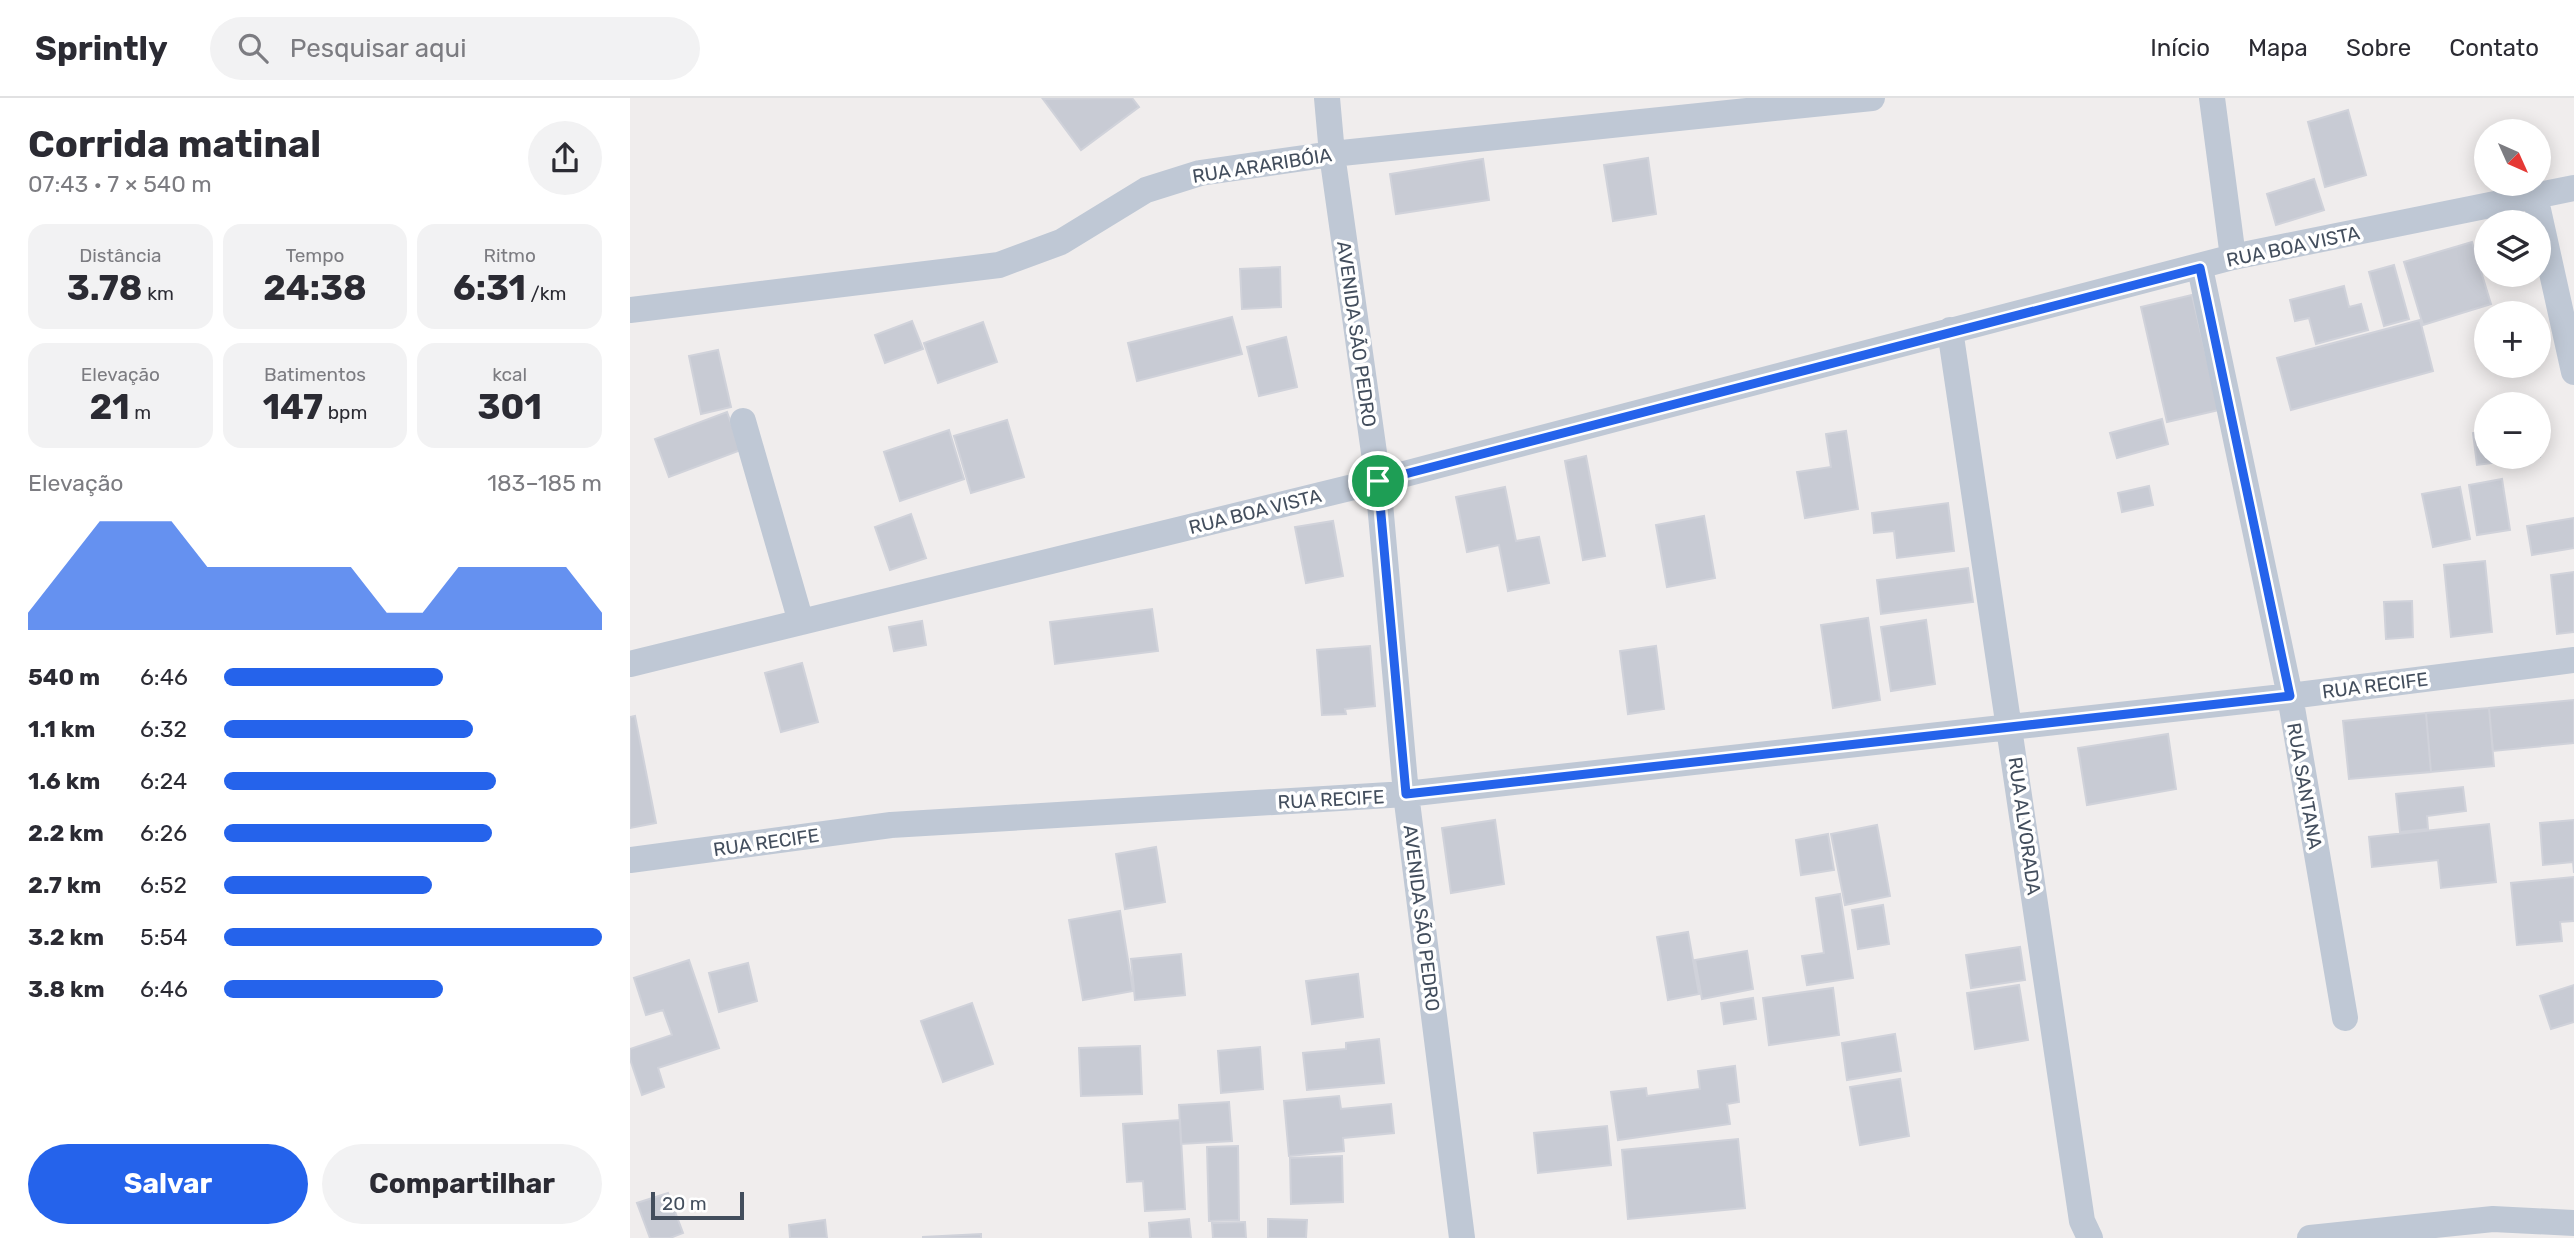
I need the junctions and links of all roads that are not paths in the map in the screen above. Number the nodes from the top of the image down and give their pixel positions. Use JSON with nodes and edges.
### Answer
{"nodes":[{"id":1,"x":1327,"y":98,"type":"edge"},
{"id":2,"x":1872,"y":98,"type":"edge"},
{"id":3,"x":2212,"y":98,"type":"edge"},
{"id":4,"x":1332,"y":153,"type":"junction"},
{"id":5,"x":2574,"y":188,"type":"edge"},
{"id":6,"x":2552,"y":193,"type":"edge"},
{"id":7,"x":2535,"y":196,"type":"joint"},
{"id":8,"x":2233,"y":257,"type":"junction"},
{"id":9,"x":2200,"y":268,"type":"junction"},
{"id":10,"x":630,"y":310,"type":"edge"},
{"id":11,"x":1950,"y":330,"type":"junction"},
{"id":12,"x":2574,"y":372,"type":"edge"},
{"id":13,"x":743,"y":421,"type":"dead end"},
{"id":14,"x":1378,"y":481,"type":"junction"},
{"id":15,"x":801,"y":622,"type":"junction"},
{"id":16,"x":2574,"y":660,"type":"edge"},
{"id":17,"x":630,"y":664,"type":"edge"},
{"id":18,"x":2290,"y":696,"type":"junction"},
{"id":19,"x":2011,"y":727,"type":"junction"},
{"id":20,"x":1406,"y":794,"type":"junction"},
{"id":21,"x":630,"y":860,"type":"edge"},
{"id":22,"x":2345,"y":1018,"type":"dead end"},
{"id":23,"x":2574,"y":1223,"type":"edge"},
{"id":24,"x":1462,"y":1238,"type":"edge"},
{"id":25,"x":2090,"y":1238,"type":"edge"},
{"id":26,"x":2309,"y":1238,"type":"edge"}],
"edges":[{"from":1,"to":4,"type":"street","name":"AVENIDA SÃO PEDRO"},
{"from":2,"to":4,"type":"street","name":"RUA ARARIBÓIA"},
{"from":3,"to":8,"type":"street"},
{"from":4,"to":10,"type":"street","name":"RUA ARARIBÓIA"},
{"from":4,"to":14,"type":"street","name":"AVENIDA SÃO PEDRO"},
{"from":5,"to":6,"type":"street","name":"RUA BOA VISTA"},
{"from":7,"to":8,"type":"street","name":"RUA BOA VISTA"},
{"from":7,"to":12,"type":"street"},
{"from":8,"to":9,"type":"street","name":"RUA BOA VISTA"},
{"from":9,"to":11,"type":"street","name":"RUA BOA VISTA"},
{"from":9,"to":18,"type":"street","name":"RUA SANTANA"},
{"from":11,"to":14,"type":"street","name":"RUA BOA VISTA"},
{"from":11,"to":19,"type":"street","name":"RUA ALVORADA"},
{"from":13,"to":15,"type":"street"},
{"from":14,"to":15,"type":"street","name":"RUA BOA VISTA"},
{"from":14,"to":20,"type":"street","name":"AVENIDA SÃO PEDRO"},
{"from":15,"to":17,"type":"street","name":"RUA BOA VISTA"},
{"from":16,"to":18,"type":"street","name":"RUA RECIFE"},
{"from":18,"to":19,"type":"street","name":"RUA RECIFE"},
{"from":18,"to":22,"type":"street","name":"RUA SANTANA"},
{"from":19,"to":20,"type":"street","name":"RUA RECIFE"},
{"from":19,"to":25,"type":"street","name":"RUA ALVORADA"},
{"from":20,"to":21,"type":"street","name":"RUA RECIFE"},
{"from":20,"to":24,"type":"street","name":"AVENIDA SÃO PEDRO"},
{"from":23,"to":26,"type":"street"}]}
